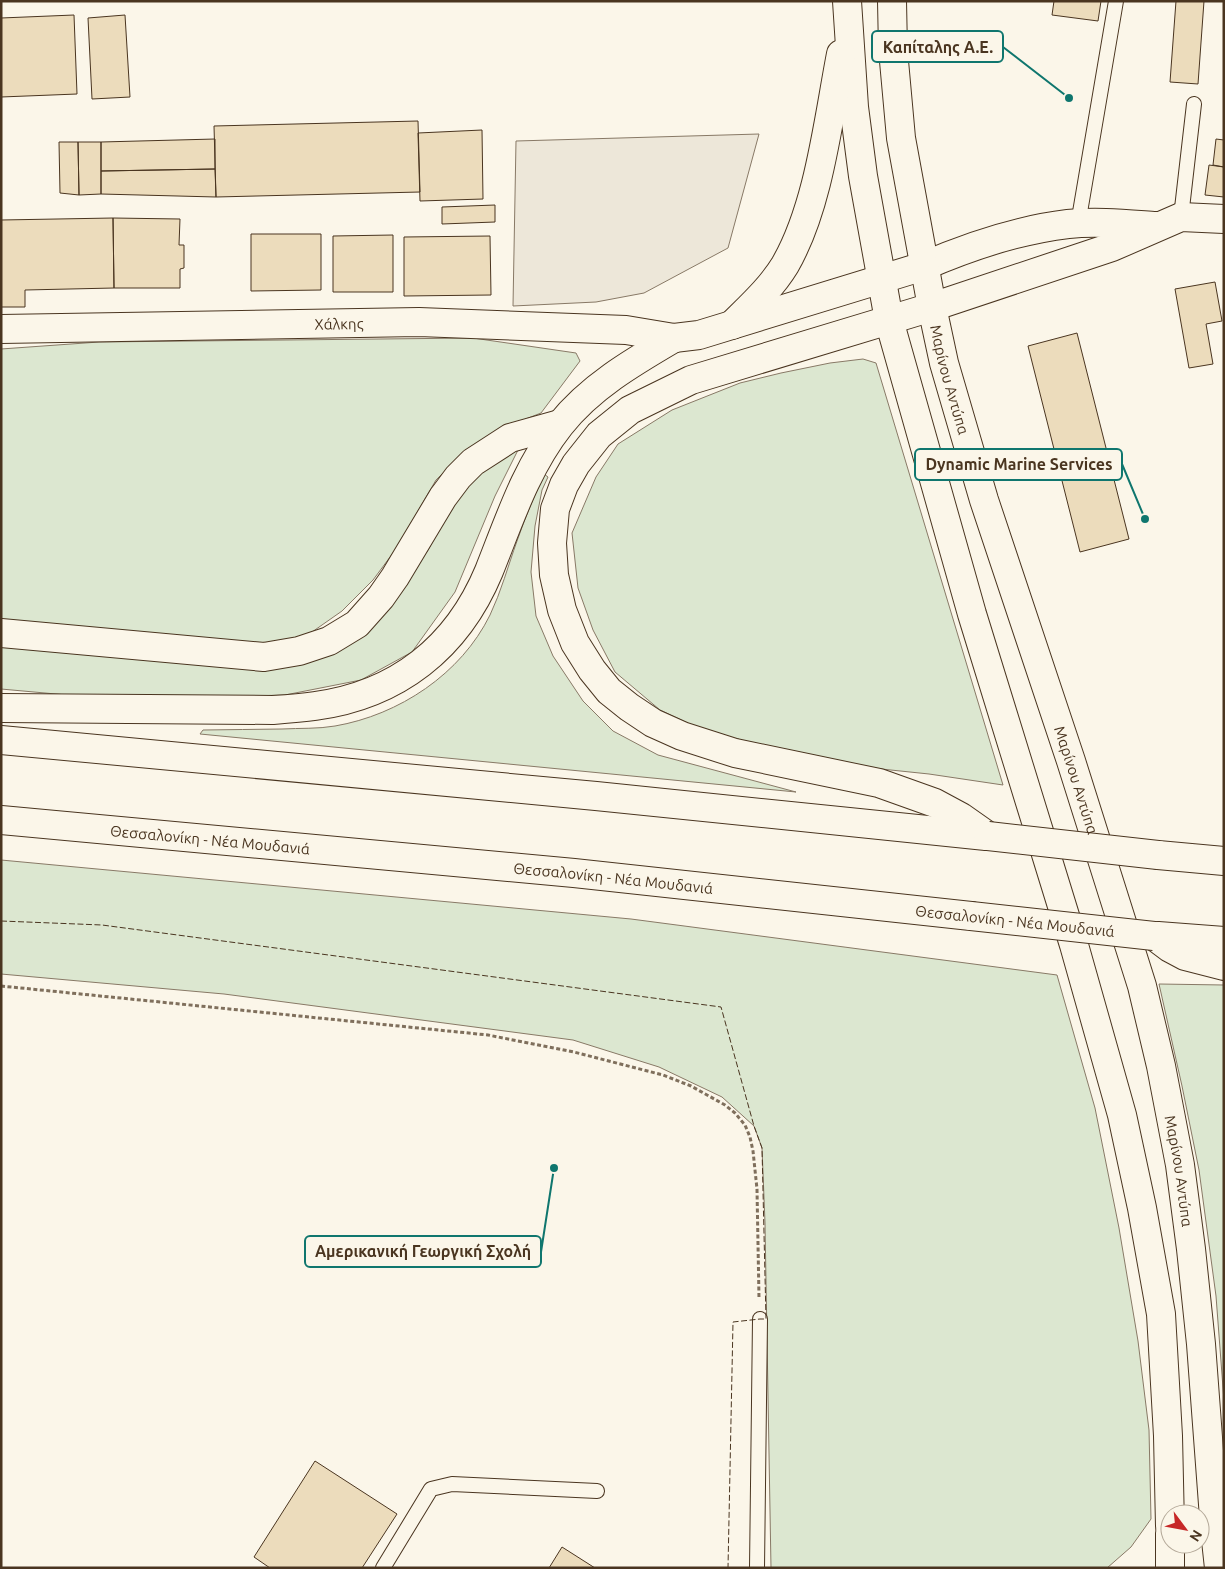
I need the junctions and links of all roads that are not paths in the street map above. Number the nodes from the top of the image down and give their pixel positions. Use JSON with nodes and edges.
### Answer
{"nodes":[{"id":1,"x":892,"y":1,"type":"edge"},
{"id":2,"x":1116,"y":1,"type":"edge"},
{"id":3,"x":848,"y":10,"type":"edge"},
{"id":4,"x":1194,"y":104,"type":"dead end"},
{"id":5,"x":1224,"y":219,"type":"edge"},
{"id":6,"x":1171,"y":222,"type":"junction"},
{"id":7,"x":1078,"y":224,"type":"junction"},
{"id":8,"x":924,"y":266,"type":"junction"},
{"id":9,"x":881,"y":279,"type":"junction"},
{"id":10,"x":932,"y":307,"type":"junction"},
{"id":11,"x":889,"y":320,"type":"junction"},
{"id":12,"x":732,"y":325,"type":"junction"},
{"id":13,"x":1,"y":329,"type":"edge"},
{"id":14,"x":674,"y":338,"type":"junction"},
{"id":15,"x":560,"y":424,"type":"junction"},
{"id":16,"x":1,"y":633,"type":"edge"},
{"id":17,"x":1,"y":708,"type":"edge"},
{"id":18,"x":1,"y":740,"type":"edge"},
{"id":19,"x":1,"y":820,"type":"edge"},
{"id":20,"x":988,"y":836,"type":"junction"},
{"id":21,"x":1224,"y":861,"type":"edge"},
{"id":22,"x":1154,"y":936,"type":"junction"},
{"id":23,"x":1224,"y":941,"type":"edge"},
{"id":24,"x":1224,"y":966,"type":"edge"},
{"id":25,"x":760,"y":1319,"type":"road end"},
{"id":26,"x":598,"y":1491,"type":"dead end"},
{"id":27,"x":1170,"y":1504,"type":"edge"},
{"id":28,"x":1219,"y":1534,"type":"edge"},
{"id":29,"x":1170,"y":1554,"type":"edge"},
{"id":30,"x":383,"y":1568,"type":"edge"},
{"id":31,"x":757,"y":1568,"type":"edge"},
{"id":32,"x":1170,"y":1568,"type":"edge"},
{"id":33,"x":1219,"y":1568,"type":"edge"}],
"edges":[{"from":1,"to":8,"type":"main road","name":"Μαρίνου Αντύπα"},
{"from":2,"to":7,"type":"lane"},
{"from":3,"to":9,"type":"main road"},
{"from":3,"to":12,"type":"main road"},
{"from":4,"to":6,"type":"lane"},
{"from":5,"to":6,"type":"main road"},
{"from":6,"to":7,"type":"main road"},
{"from":6,"to":10,"type":"main road"},
{"from":7,"to":8,"type":"main road"},
{"from":8,"to":9,"type":"main road"},
{"from":8,"to":10,"type":"main road","name":"Μαρίνου Αντύπα"},
{"from":9,"to":11,"type":"main road"},
{"from":9,"to":12,"type":"main road"},
{"from":10,"to":11,"type":"main road"},
{"from":10,"to":28,"type":"main road","name":"Μαρίνου Αντύπα"},
{"from":11,"to":20,"type":"main road"},
{"from":11,"to":27,"type":"main road"},
{"from":12,"to":14,"type":"main road"},
{"from":13,"to":14,"type":"main road","name":"Χάλκης"},
{"from":14,"to":15,"type":"main road"},
{"from":15,"to":16,"type":"main road"},
{"from":15,"to":17,"type":"main road"},
{"from":18,"to":20,"type":"main road"},
{"from":19,"to":22,"type":"main road","name":"Θεσσαλονίκη - Νέα Μουδανιά","bridge":true},
{"from":20,"to":21,"type":"main road","bridge":true},
{"from":22,"to":23,"type":"main road","name":"Θεσσαλονίκη - Νέα Μουδανιά"},
{"from":22,"to":24,"type":"main road"},
{"from":25,"to":31,"type":"lane"},
{"from":26,"to":30,"type":"lane"},
{"from":28,"to":33,"type":"main road","name":"Μαρίνου Αντύπα"},
{"from":29,"to":32,"type":"main road"}]}
